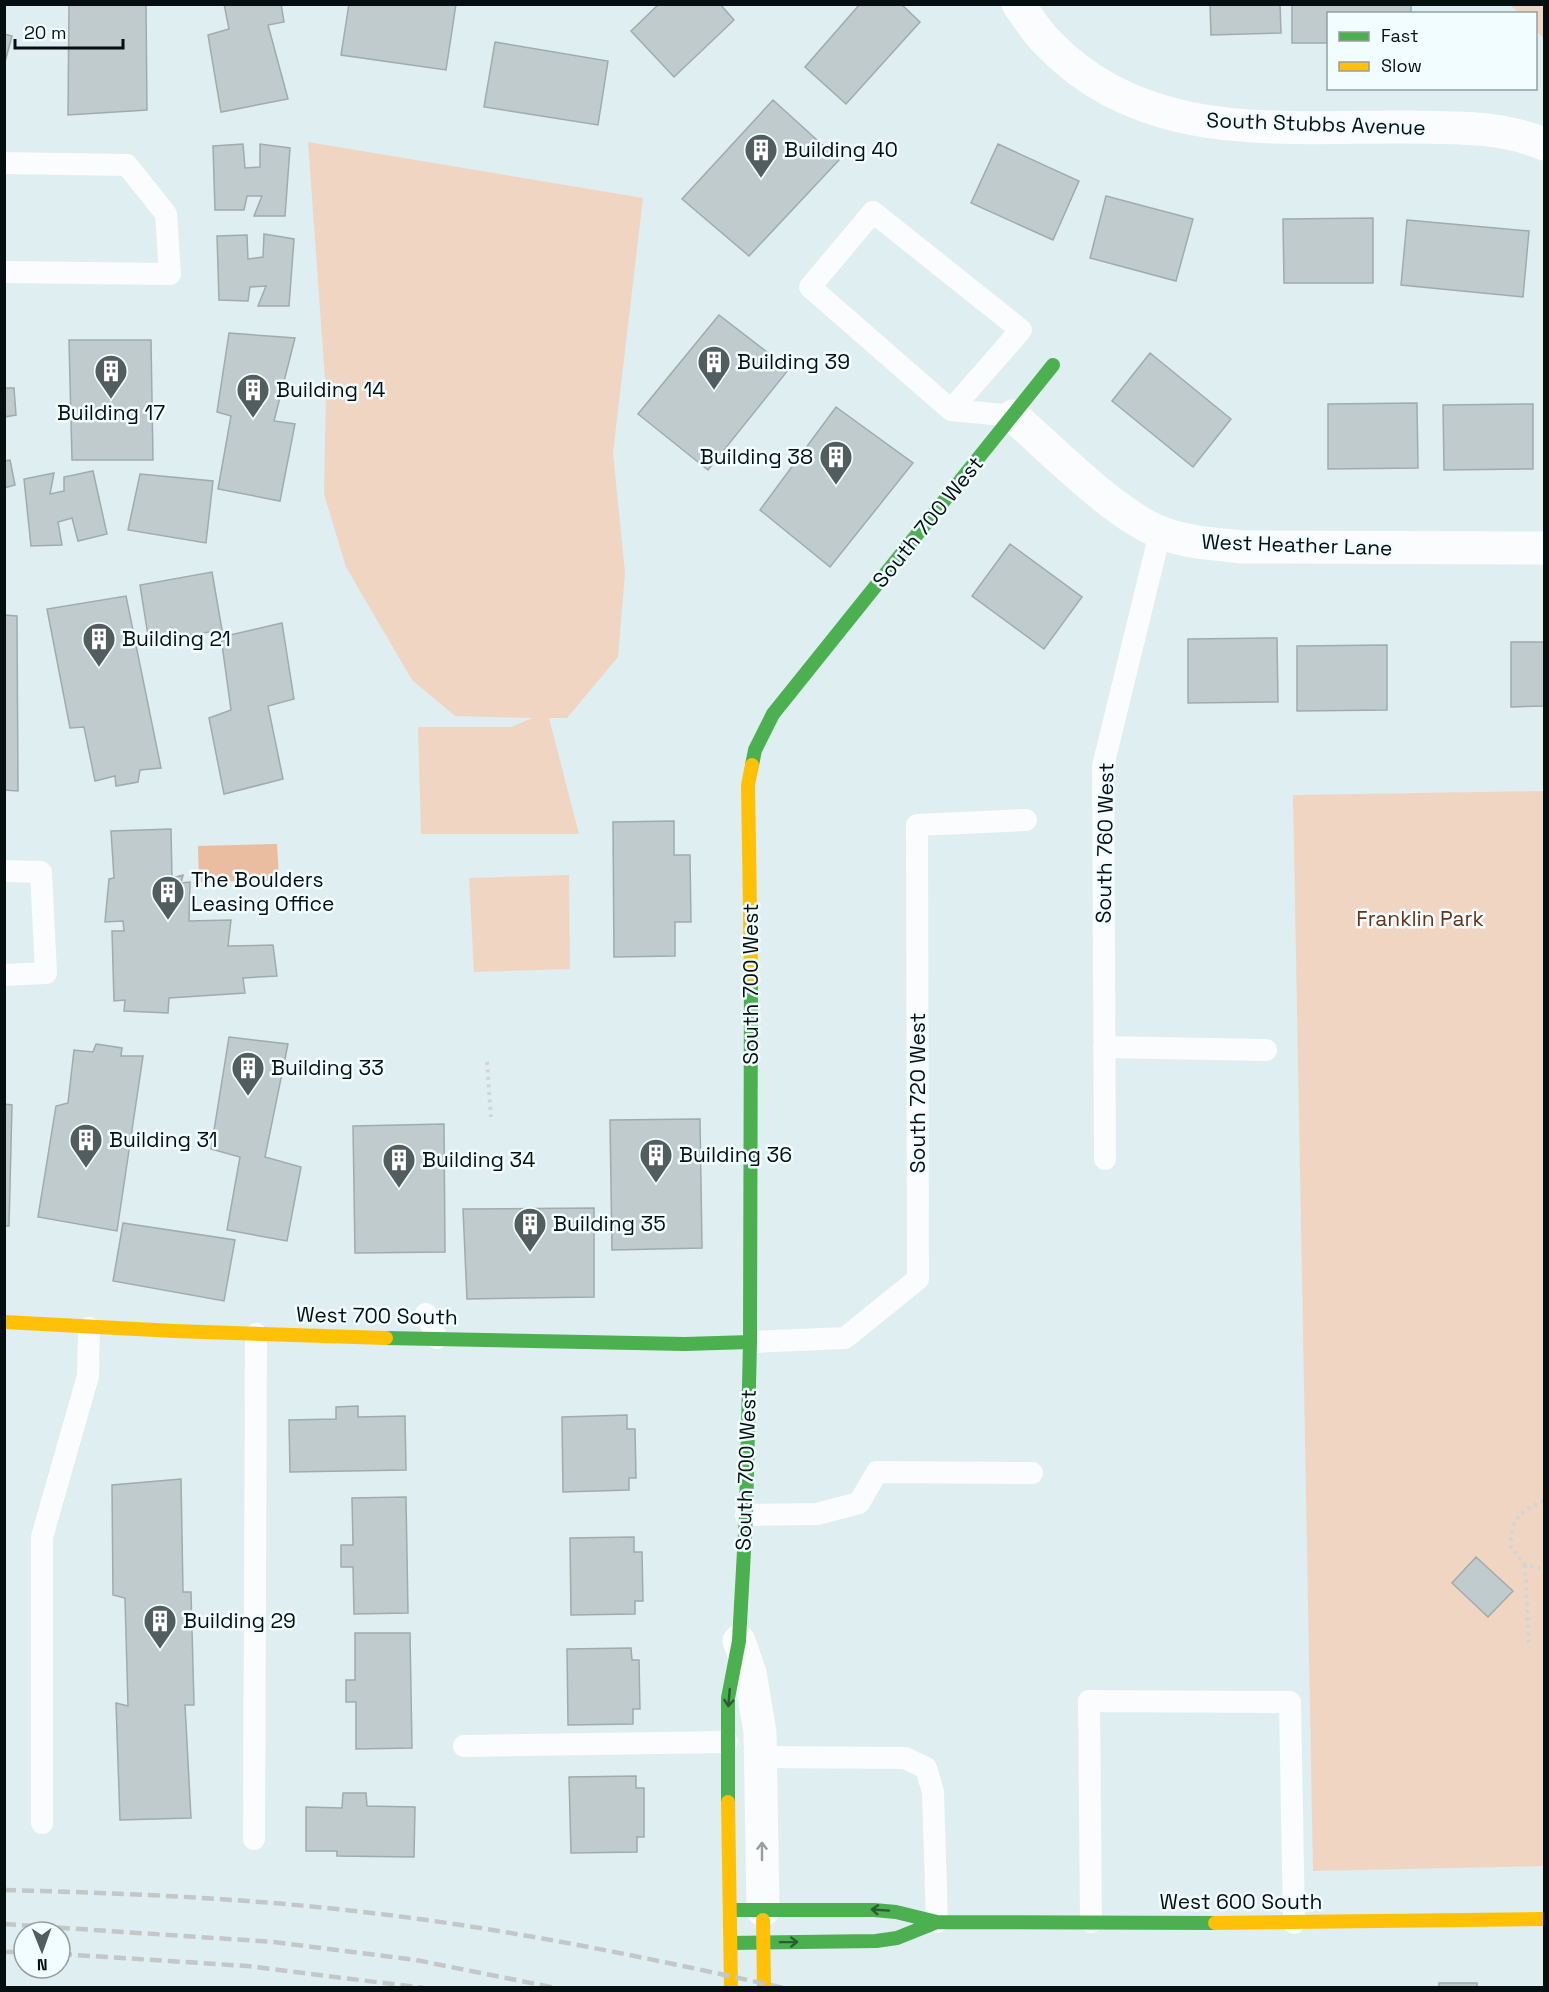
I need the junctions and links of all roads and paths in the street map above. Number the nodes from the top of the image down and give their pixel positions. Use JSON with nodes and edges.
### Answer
{"nodes":[{"id":1,"x":1018,"y":4,"type":"edge"},
{"id":2,"x":1545,"y":144,"type":"edge"},
{"id":3,"x":4,"y":163,"type":"edge"},
{"id":4,"x":4,"y":272,"type":"edge"},
{"id":5,"x":1053,"y":365,"type":"dead end"},
{"id":6,"x":951,"y":410,"type":"junction"},
{"id":7,"x":1013,"y":416,"type":"junction"},
{"id":8,"x":1160,"y":533,"type":"junction"},
{"id":9,"x":1545,"y":548,"type":"edge"},
{"id":10,"x":1026,"y":820,"type":"dead end"},
{"id":11,"x":4,"y":871,"type":"edge"},
{"id":12,"x":4,"y":975,"type":"edge"},
{"id":13,"x":1104,"y":1047,"type":"junction"},
{"id":14,"x":1266,"y":1050,"type":"dead end"},
{"id":15,"x":487,"y":1062,"type":"dead end"},
{"id":16,"x":490,"y":1117,"type":"dead end"},
{"id":17,"x":1105,"y":1159,"type":"dead end"},
{"id":18,"x":426,"y":1314,"type":"dead end"},
{"id":19,"x":4,"y":1322,"type":"edge"},
{"id":20,"x":88,"y":1328,"type":"junction"},
{"id":21,"x":256,"y":1334,"type":"junction"},
{"id":22,"x":437,"y":1338,"type":"junction"},
{"id":23,"x":750,"y":1342,"type":"junction"},
{"id":24,"x":1032,"y":1473,"type":"dead end"},
{"id":25,"x":1545,"y":1501,"type":"edge"},
{"id":26,"x":746,"y":1515,"type":"junction"},
{"id":27,"x":1525,"y":1565,"type":"junction"},
{"id":28,"x":1545,"y":1569,"type":"edge"},
{"id":29,"x":739,"y":1641,"type":"junction"},
{"id":30,"x":1529,"y":1648,"type":"dead end"},
{"id":31,"x":727,"y":1742,"type":"junction"},
{"id":32,"x":464,"y":1746,"type":"dead end"},
{"id":33,"x":761,"y":1757,"type":"junction"},
{"id":34,"x":42,"y":1823,"type":"dead end"},
{"id":35,"x":255,"y":1839,"type":"dead end"},
{"id":36,"x":730,"y":1910,"type":"junction"},
{"id":37,"x":763,"y":1910,"type":"junction"},
{"id":38,"x":1545,"y":1919,"type":"edge"},
{"id":39,"x":937,"y":1922,"type":"junction"},
{"id":40,"x":1091,"y":1922,"type":"junction"},
{"id":41,"x":1294,"y":1923,"type":"junction"},
{"id":42,"x":763,"y":1942,"type":"junction"},
{"id":43,"x":731,"y":1943,"type":"junction"},
{"id":44,"x":731,"y":1988,"type":"edge"},
{"id":45,"x":764,"y":1988,"type":"edge"}],
"edges":[{"from":1,"to":2,"type":"street","name":"South Stubbs Avenue"},
{"from":3,"to":4,"type":"lane"},
{"from":5,"to":7,"type":"street"},
{"from":6,"to":6,"type":"lane"},
{"from":6,"to":7,"type":"lane"},
{"from":7,"to":8,"type":"street","name":"West Heather Lane"},
{"from":7,"to":23,"type":"street","name":"South 700 West"},
{"from":8,"to":9,"type":"street","name":"West Heather Lane"},
{"from":8,"to":13,"type":"lane","name":"South 760 West"},
{"from":10,"to":23,"type":"lane","name":"South 720 West"},
{"from":11,"to":12,"type":"lane"},
{"from":13,"to":14,"type":"lane"},
{"from":13,"to":17,"type":"lane","name":"South 760 West"},
{"from":15,"to":16,"type":"path"},
{"from":18,"to":22,"type":"lane"},
{"from":19,"to":20,"type":"street","name":"West 700 South"},
{"from":20,"to":21,"type":"street","name":"West 700 South"},
{"from":20,"to":34,"type":"lane"},
{"from":21,"to":22,"type":"street","name":"West 700 South"},
{"from":21,"to":35,"type":"lane"},
{"from":22,"to":23,"type":"street","name":"West 700 South"},
{"from":23,"to":26,"type":"street","name":"South 700 West"},
{"from":24,"to":26,"type":"lane"},
{"from":25,"to":27,"type":"path"},
{"from":26,"to":29,"type":"street","name":"South 700 West"},
{"from":27,"to":28,"type":"path"},
{"from":27,"to":30,"type":"path"},
{"from":29,"to":31,"type":"street","name":"South 700 West","one_way":true},
{"from":29,"to":33,"type":"street","name":"South 700 West"},
{"from":31,"to":32,"type":"lane"},
{"from":31,"to":36,"type":"street","name":"South 700 West"},
{"from":37,"to":33,"type":"street","name":"South 700 West","one_way":true},
{"from":33,"to":39,"type":"lane"},
{"from":36,"to":37,"type":"street","name":"West 600 South"},
{"from":36,"to":43,"type":"street","name":"South 700 West"},
{"from":39,"to":37,"type":"street","name":"West 600 South","one_way":true},
{"from":37,"to":42,"type":"street","name":"South 700 West"},
{"from":38,"to":41,"type":"street","name":"West 600 South"},
{"from":39,"to":40,"type":"street","name":"West 600 South"},
{"from":42,"to":39,"type":"street","name":"West 600 South","one_way":true},
{"from":40,"to":41,"type":"street","name":"West 600 South"},
{"from":40,"to":41,"type":"lane"},
{"from":42,"to":43,"type":"street","name":"West 600 South"},
{"from":42,"to":45,"type":"street","name":"South 700 West"},
{"from":43,"to":44,"type":"street","name":"South 700 West"}]}
